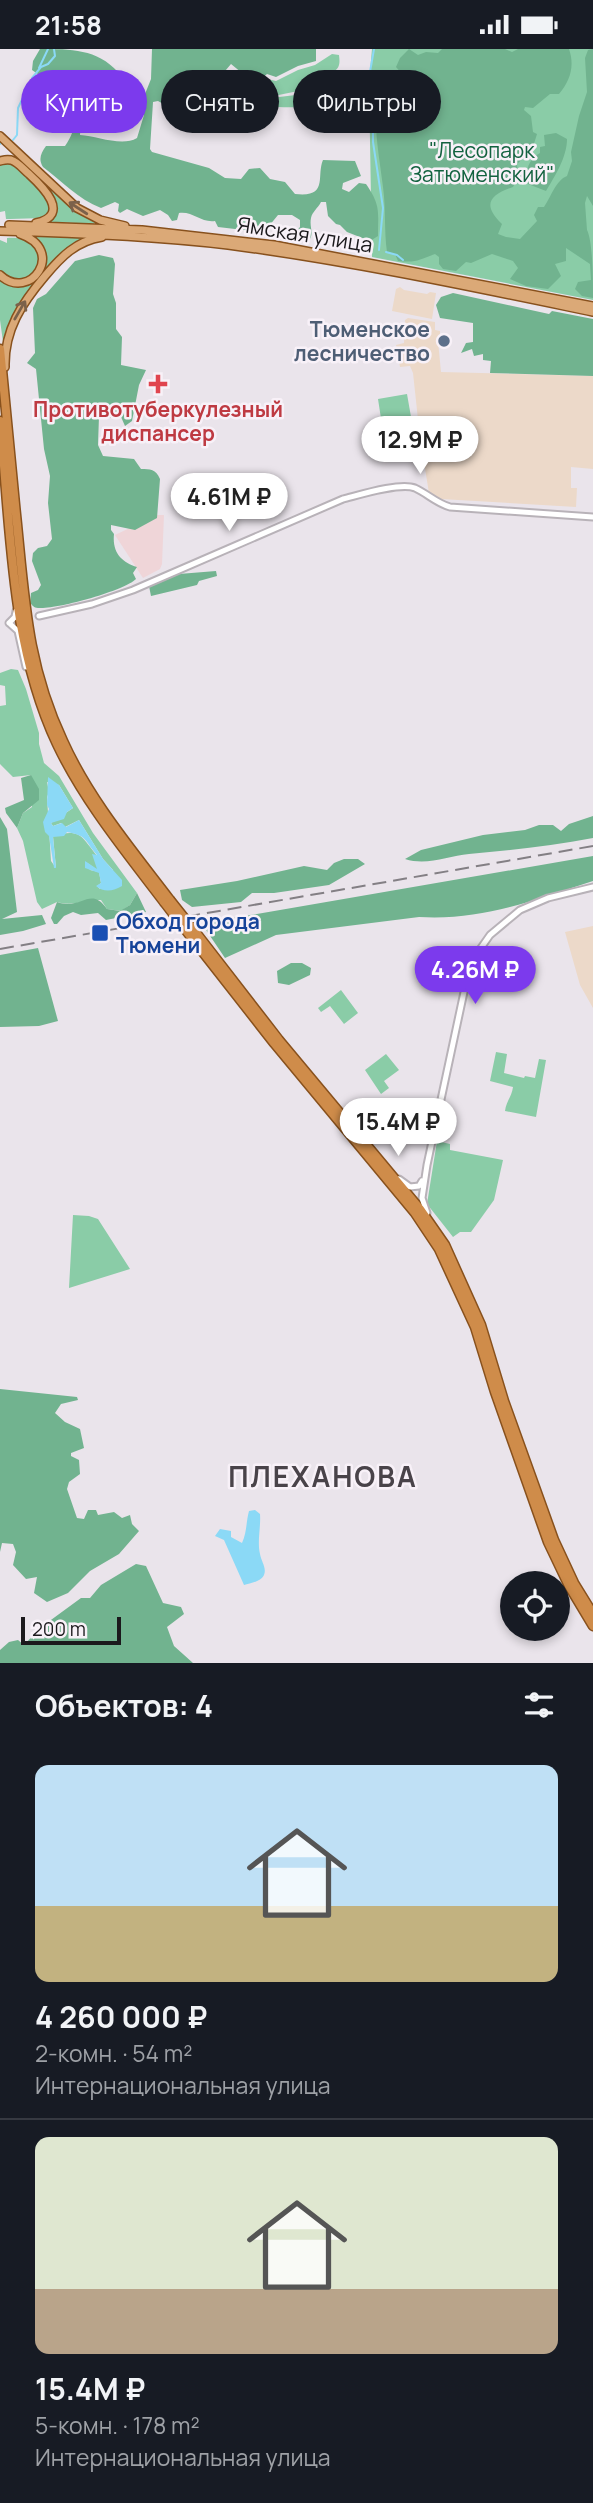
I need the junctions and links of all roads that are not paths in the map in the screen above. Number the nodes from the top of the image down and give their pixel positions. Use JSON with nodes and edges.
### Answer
{"nodes":[{"id":1,"x":0,"y":136,"type":"edge"},
{"id":2,"x":0,"y":161,"type":"edge"},
{"id":3,"x":6,"y":227,"type":"edge"},
{"id":4,"x":0,"y":231,"type":"edge"},
{"id":5,"x":142,"y":233,"type":"junction"},
{"id":6,"x":0,"y":275,"type":"edge"},
{"id":7,"x":593,"y":306,"type":"edge"},
{"id":8,"x":593,"y":311,"type":"edge"},
{"id":9,"x":0,"y":349,"type":"edge"},
{"id":10,"x":0,"y":421,"type":"edge"},
{"id":11,"x":10,"y":449,"type":"junction"},
{"id":12,"x":0,"y":456,"type":"edge"},
{"id":13,"x":5,"y":475,"type":"junction"},
{"id":14,"x":8,"y":505,"type":"junction"},
{"id":15,"x":593,"y":517,"type":"edge"},
{"id":16,"x":20,"y":559,"type":"junction"},
{"id":17,"x":39,"y":616,"type":"junction"},
{"id":18,"x":9,"y":623,"type":"junction"},
{"id":19,"x":0,"y":625,"type":"edge"},
{"id":20,"x":35,"y":667,"type":"junction"},
{"id":21,"x":33,"y":679,"type":"junction"},
{"id":22,"x":593,"y":887,"type":"edge"},
{"id":23,"x":167,"y":901,"type":"junction"},
{"id":24,"x":194,"y":935,"type":"junction"},
{"id":25,"x":372,"y":1153,"type":"junction"},
{"id":26,"x":425,"y":1175,"type":"junction"},
{"id":27,"x":453,"y":1262,"type":"junction"},
{"id":28,"x":593,"y":1614,"type":"edge"},
{"id":29,"x":593,"y":1626,"type":"edge"}],
"edges":[{"from":5,"to":1,"type":"main road","one_way":true},
{"from":2,"to":3,"type":"main road"},
{"from":3,"to":4,"type":"main road"},
{"from":3,"to":5,"type":"main road","name":"Ямская улица"},
{"from":3,"to":6,"type":"main road"},
{"from":5,"to":7,"type":"main road","name":"Ямская улица"},
{"from":5,"to":8,"type":"main road","name":"Ямская улица"},
{"from":11,"to":5,"type":"main road","one_way":true},
{"from":9,"to":11,"type":"highway"},
{"from":10,"to":13,"type":"highway"},
{"from":11,"to":16,"type":"highway"},
{"from":12,"to":13,"type":"main road"},
{"from":13,"to":14,"type":"highway"},
{"from":14,"to":18,"type":"street"},
{"from":14,"to":21,"type":"highway"},
{"from":15,"to":17,"type":"street"},
{"from":16,"to":17,"type":"street"},
{"from":16,"to":20,"type":"highway"},
{"from":17,"to":20,"type":"street"},
{"from":18,"to":19,"type":"street"},
{"from":18,"to":21,"type":"street"},
{"from":20,"to":23,"type":"highway"},
{"from":21,"to":23,"type":"highway"},
{"from":22,"to":26,"type":"street"},
{"from":23,"to":24,"type":"highway","bridge":true},
{"from":24,"to":25,"type":"highway"},
{"from":24,"to":29,"type":"highway"},
{"from":25,"to":26,"type":"street"},
{"from":25,"to":27,"type":"highway"},
{"from":26,"to":27,"type":"street"},
{"from":27,"to":28,"type":"highway"}]}
